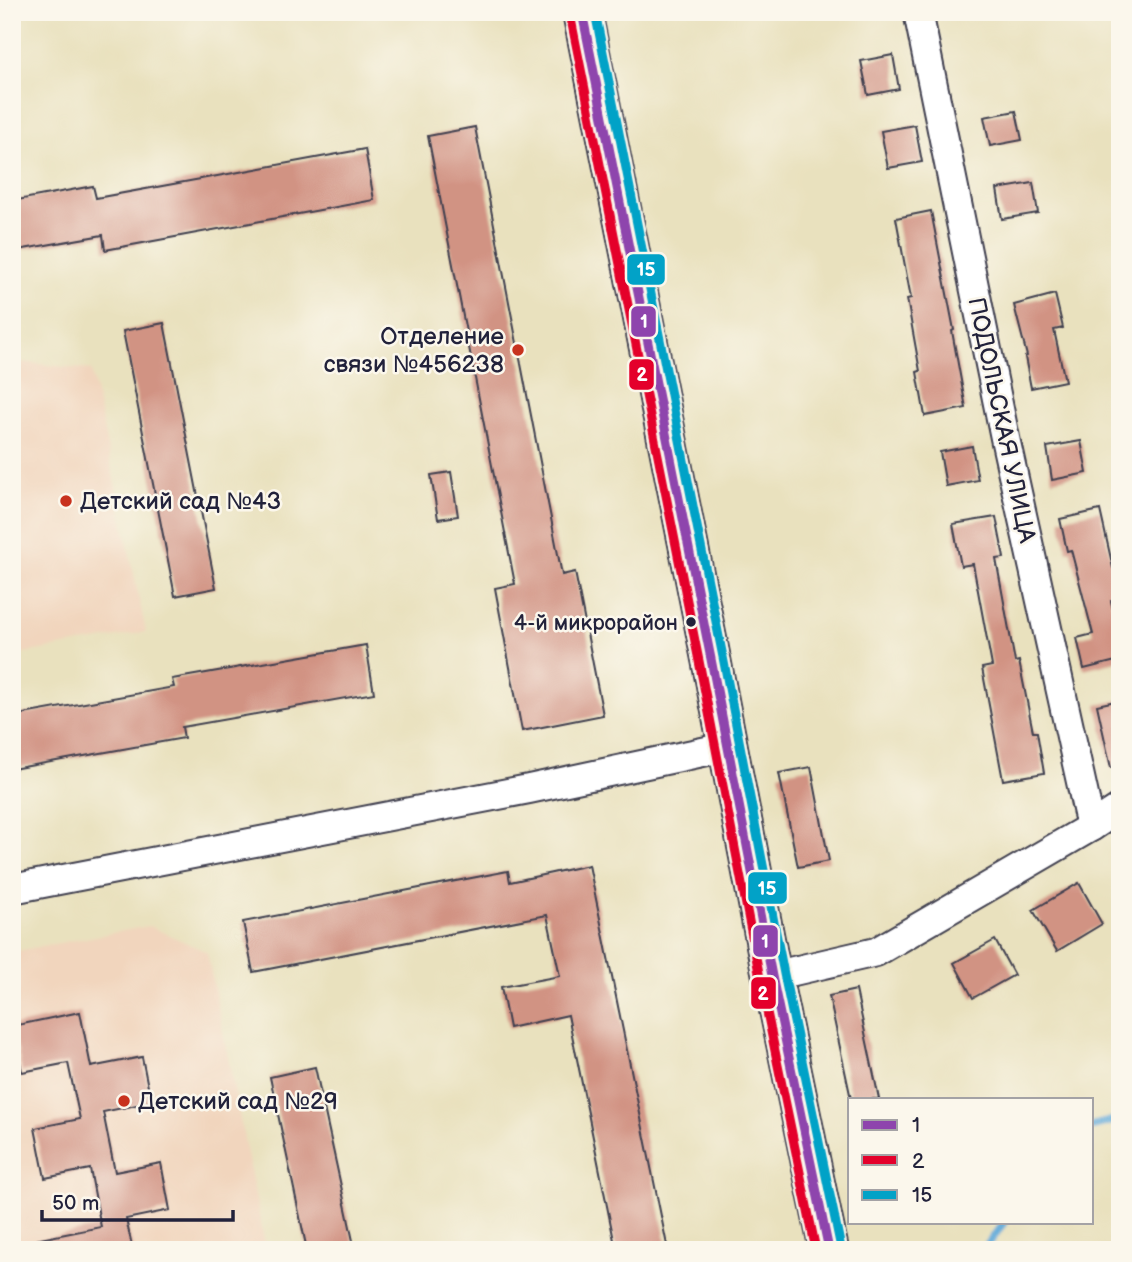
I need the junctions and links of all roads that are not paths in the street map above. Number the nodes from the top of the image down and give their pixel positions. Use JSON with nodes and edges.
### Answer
{"nodes":[{"id":1,"x":582,"y":12,"type":"edge"},
{"id":2,"x":918,"y":12,"type":"edge"},
{"id":3,"x":726,"y":747,"type":"junction"},
{"id":4,"x":1120,"y":808,"type":"edge"},
{"id":5,"x":1091,"y":827,"type":"junction"},
{"id":6,"x":12,"y":889,"type":"edge"},
{"id":7,"x":772,"y":976,"type":"junction"},
{"id":8,"x":829,"y":1250,"type":"edge"}],
"edges":[{"from":1,"to":3,"type":"main road"},
{"from":2,"to":5,"type":"street","name":"ПОДОЛЬСКАЯ УЛИЦА"},
{"from":3,"to":6,"type":"street"},
{"from":3,"to":7,"type":"main road"},
{"from":4,"to":5,"type":"street"},
{"from":5,"to":7,"type":"street"},
{"from":7,"to":8,"type":"main road"}]}
